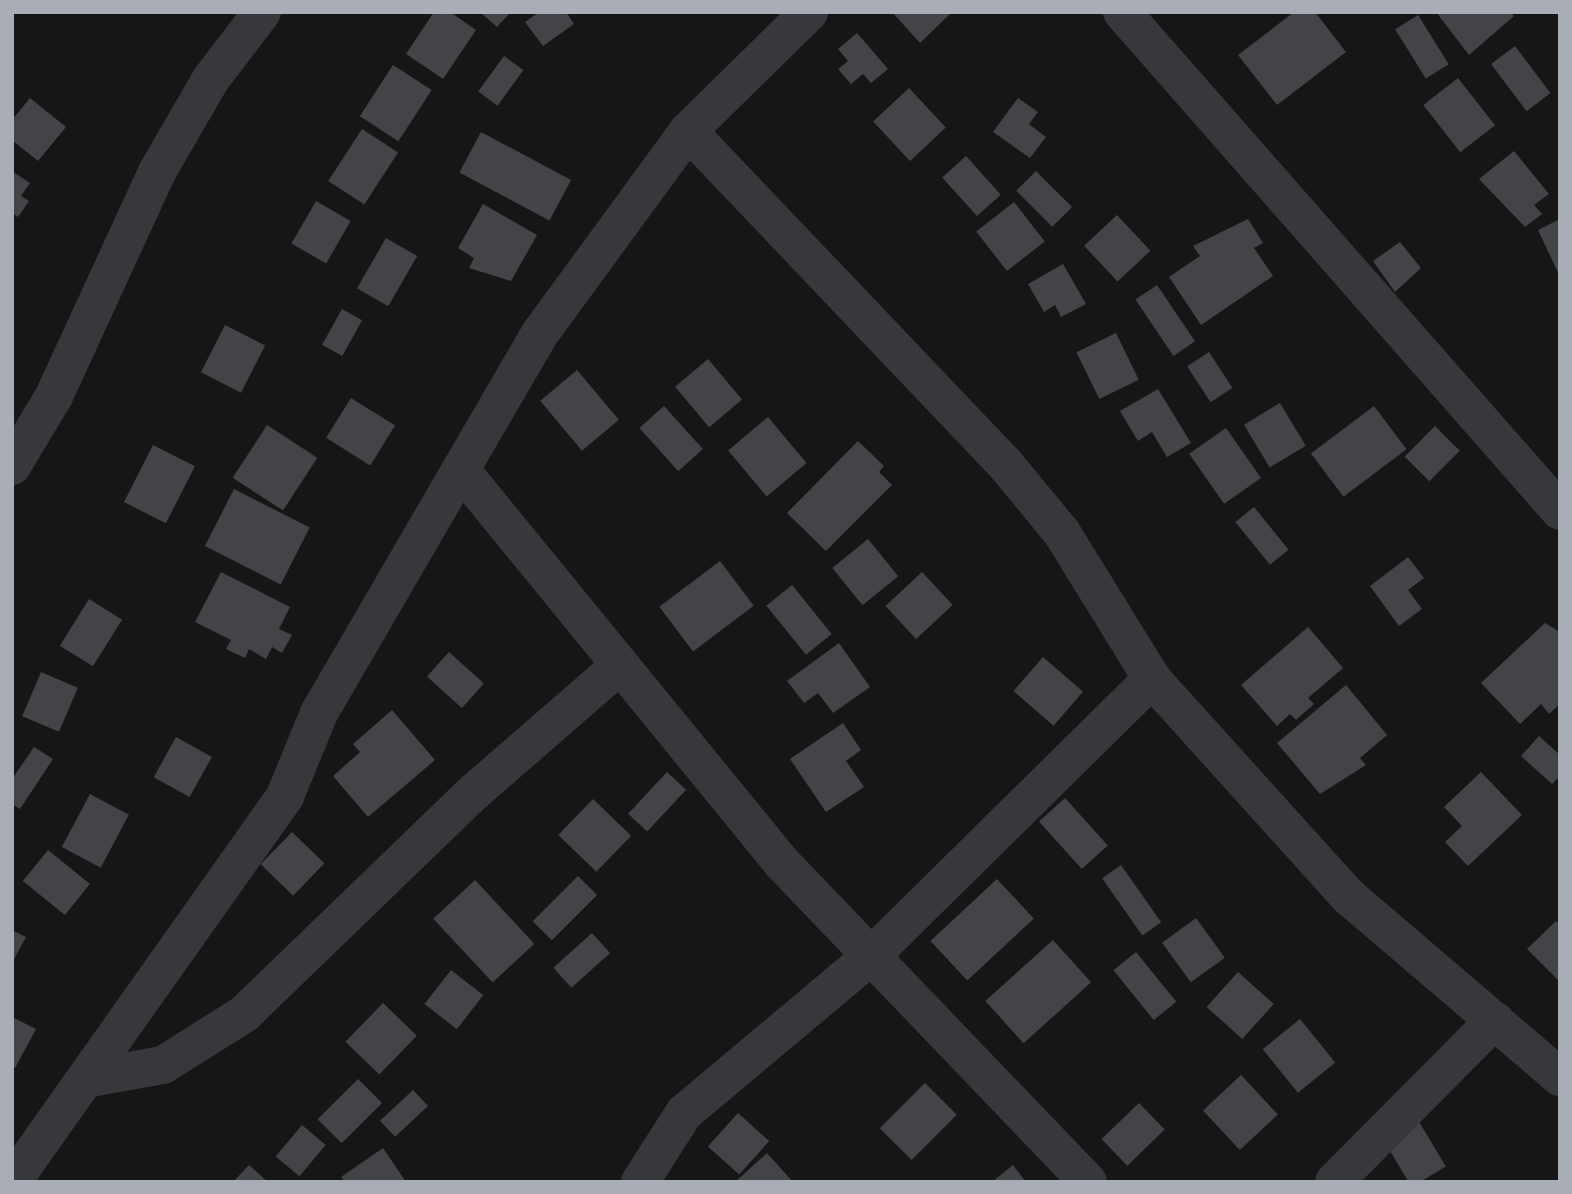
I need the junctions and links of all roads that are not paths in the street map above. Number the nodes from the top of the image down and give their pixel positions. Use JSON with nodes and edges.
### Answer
{"nodes":[{"id":1,"x":262,"y":12,"type":"edge"},
{"id":2,"x":809,"y":12,"type":"edge"},
{"id":3,"x":1122,"y":12,"type":"edge"},
{"id":4,"x":688,"y":131,"type":"junction"},
{"id":5,"x":12,"y":466,"type":"edge"},
{"id":6,"x":461,"y":470,"type":"junction"},
{"id":7,"x":1560,"y":511,"type":"edge"},
{"id":8,"x":619,"y":666,"type":"junction"},
{"id":9,"x":1152,"y":679,"type":"junction"},
{"id":10,"x":871,"y":956,"type":"junction"},
{"id":11,"x":1495,"y":1020,"type":"junction"},
{"id":12,"x":1560,"y":1077,"type":"edge"},
{"id":13,"x":90,"y":1078,"type":"junction"},
{"id":14,"x":12,"y":1182,"type":"edge"},
{"id":15,"x":640,"y":1182,"type":"edge"},
{"id":16,"x":1088,"y":1182,"type":"edge"},
{"id":17,"x":1334,"y":1182,"type":"edge"}],
"edges":[{"from":1,"to":5,"type":"street"},
{"from":2,"to":4,"type":"street"},
{"from":3,"to":7,"type":"street"},
{"from":4,"to":6,"type":"street"},
{"from":4,"to":9,"type":"street"},
{"from":6,"to":8,"type":"street"},
{"from":6,"to":13,"type":"street"},
{"from":8,"to":10,"type":"street"},
{"from":8,"to":13,"type":"street"},
{"from":9,"to":10,"type":"street"},
{"from":9,"to":11,"type":"street"},
{"from":10,"to":15,"type":"street"},
{"from":10,"to":16,"type":"street"},
{"from":11,"to":12,"type":"street"},
{"from":11,"to":17,"type":"street"},
{"from":13,"to":14,"type":"street"}]}
